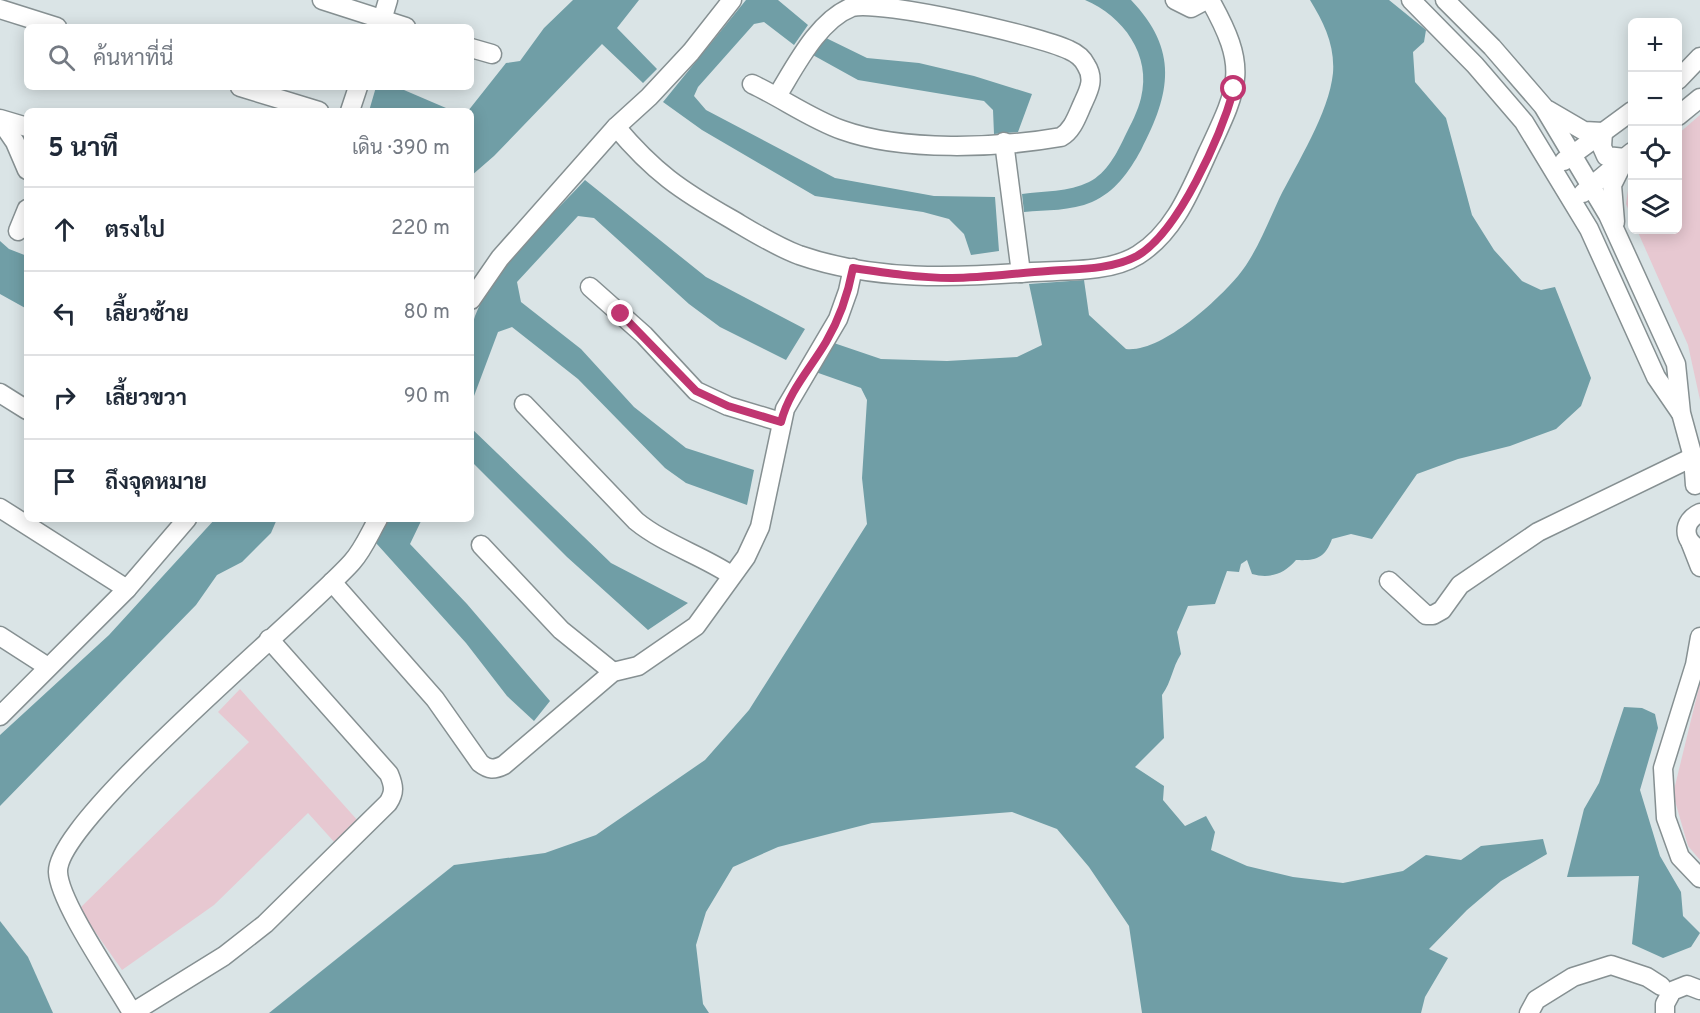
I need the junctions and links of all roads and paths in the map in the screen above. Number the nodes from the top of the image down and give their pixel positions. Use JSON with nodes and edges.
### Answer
{"nodes":[{"id":1,"x":322,"y":0,"type":"edge"},
{"id":2,"x":388,"y":0,"type":"edge"},
{"id":3,"x":732,"y":0,"type":"edge"},
{"id":4,"x":1412,"y":0,"type":"edge"},
{"id":5,"x":1445,"y":0,"type":"edge"},
{"id":6,"x":1200,"y":4,"type":"edge"},
{"id":7,"x":0,"y":9,"type":"edge"},
{"id":8,"x":381,"y":23,"type":"edge"},
{"id":9,"x":48,"y":24,"type":"edge"},
{"id":10,"x":474,"y":49,"type":"edge"},
{"id":11,"x":492,"y":54,"type":"dead end"},
{"id":12,"x":1700,"y":57,"type":"edge"},
{"id":13,"x":1682,"y":75,"type":"edge"},
{"id":14,"x":752,"y":84,"type":"dead end"},
{"id":15,"x":250,"y":90,"type":"edge"},
{"id":16,"x":357,"y":90,"type":"edge"},
{"id":17,"x":777,"y":96,"type":"junction"},
{"id":18,"x":1700,"y":98,"type":"edge"},
{"id":19,"x":309,"y":108,"type":"edge"},
{"id":20,"x":351,"y":108,"type":"edge"},
{"id":21,"x":1544,"y":108,"type":"junction"},
{"id":22,"x":1682,"y":112,"type":"edge"},
{"id":23,"x":1628,"y":114,"type":"edge"},
{"id":24,"x":0,"y":119,"type":"edge"},
{"id":25,"x":24,"y":126,"type":"edge"},
{"id":26,"x":616,"y":127,"type":"junction"},
{"id":27,"x":1603,"y":132,"type":"junction"},
{"id":28,"x":1004,"y":142,"type":"junction"},
{"id":29,"x":1572,"y":155,"type":"junction"},
{"id":30,"x":1628,"y":155,"type":"edge"},
{"id":31,"x":1628,"y":156,"type":"edge"},
{"id":32,"x":1628,"y":157,"type":"edge"},
{"id":33,"x":24,"y":163,"type":"edge"},
{"id":34,"x":1553,"y":170,"type":"junction"},
{"id":35,"x":1591,"y":187,"type":"junction"},
{"id":36,"x":1572,"y":201,"type":"junction"},
{"id":37,"x":24,"y":216,"type":"edge"},
{"id":38,"x":18,"y":231,"type":"dead end"},
{"id":39,"x":1615,"y":231,"type":"junction"},
{"id":40,"x":853,"y":268,"type":"junction"},
{"id":41,"x":1021,"y":273,"type":"junction"},
{"id":42,"x":590,"y":287,"type":"dead end"},
{"id":43,"x":474,"y":295,"type":"edge"},
{"id":44,"x":0,"y":393,"type":"edge"},
{"id":45,"x":524,"y":404,"type":"dead end"},
{"id":46,"x":24,"y":408,"type":"edge"},
{"id":47,"x":1681,"y":413,"type":"junction"},
{"id":48,"x":781,"y":422,"type":"junction"},
{"id":49,"x":1693,"y":457,"type":"junction"},
{"id":50,"x":1697,"y":489,"type":"edge"},
{"id":51,"x":0,"y":508,"type":"edge"},
{"id":52,"x":1695,"y":516,"type":"edge"},
{"id":53,"x":184,"y":522,"type":"edge"},
{"id":54,"x":376,"y":522,"type":"edge"},
{"id":55,"x":481,"y":545,"type":"dead end"},
{"id":56,"x":1695,"y":546,"type":"edge"},
{"id":57,"x":1700,"y":567,"type":"edge"},
{"id":58,"x":731,"y":575,"type":"junction"},
{"id":59,"x":1389,"y":581,"type":"dead end"},
{"id":60,"x":332,"y":582,"type":"junction"},
{"id":61,"x":127,"y":589,"type":"junction"},
{"id":62,"x":0,"y":636,"type":"edge"},
{"id":63,"x":1700,"y":637,"type":"edge"},
{"id":64,"x":269,"y":639,"type":"junction"},
{"id":65,"x":48,"y":667,"type":"junction"},
{"id":66,"x":613,"y":672,"type":"junction"},
{"id":67,"x":0,"y":716,"type":"edge"},
{"id":68,"x":1700,"y":878,"type":"edge"},
{"id":69,"x":1687,"y":986,"type":"edge"},
{"id":70,"x":1665,"y":1009,"type":"edge"},
{"id":71,"x":132,"y":1012,"type":"edge"},
{"id":72,"x":1529,"y":1013,"type":"edge"}],
"edges":[{"from":1,"to":8,"type":"street"},
{"from":2,"to":8,"type":"street"},
{"from":3,"to":26,"type":"street"},
{"from":4,"to":34,"type":"street"},
{"from":5,"to":21,"type":"street"},
{"from":6,"to":41,"type":"street"},
{"from":7,"to":9,"type":"street"},
{"from":10,"to":11,"type":"street"},
{"from":12,"to":13,"type":"street"},
{"from":14,"to":17,"type":"street"},
{"from":15,"to":19,"type":"street"},
{"from":16,"to":20,"type":"street"},
{"from":17,"to":28,"type":"street"},
{"from":17,"to":28,"type":"street"},
{"from":18,"to":22,"type":"street"},
{"from":21,"to":27,"type":"street"},
{"from":21,"to":29,"type":"street"},
{"from":23,"to":27,"type":"street"},
{"from":24,"to":25,"type":"street"},
{"from":24,"to":33,"type":"street"},
{"from":26,"to":40,"type":"street"},
{"from":26,"to":43,"type":"street"},
{"from":27,"to":29,"type":"street"},
{"from":27,"to":30,"type":"street"},
{"from":28,"to":41,"type":"street"},
{"from":29,"to":34,"type":"street"},
{"from":29,"to":35,"type":"street"},
{"from":31,"to":35,"type":"street"},
{"from":32,"to":39,"type":"street"},
{"from":34,"to":36,"type":"street"},
{"from":35,"to":36,"type":"street"},
{"from":35,"to":39,"type":"street"},
{"from":36,"to":47,"type":"street"},
{"from":37,"to":38,"type":"street"},
{"from":39,"to":47,"type":"street"},
{"from":40,"to":41,"type":"street"},
{"from":40,"to":48,"type":"street"},
{"from":42,"to":48,"type":"street"},
{"from":44,"to":46,"type":"street"},
{"from":45,"to":58,"type":"street"},
{"from":47,"to":49,"type":"street"},
{"from":48,"to":58,"type":"street"},
{"from":49,"to":50,"type":"street"},
{"from":49,"to":59,"type":"street"},
{"from":50,"to":52,"type":"street"},
{"from":51,"to":61,"type":"street"},
{"from":52,"to":56,"type":"street"},
{"from":53,"to":61,"type":"street"},
{"from":54,"to":60,"type":"street"},
{"from":55,"to":66,"type":"street"},
{"from":56,"to":57,"type":"street"},
{"from":58,"to":66,"type":"street"},
{"from":60,"to":64,"type":"street"},
{"from":60,"to":66,"type":"street"},
{"from":61,"to":65,"type":"street"},
{"from":62,"to":65,"type":"street"},
{"from":63,"to":68,"type":"street"},
{"from":64,"to":71,"type":"street"},
{"from":64,"to":71,"type":"street"},
{"from":65,"to":67,"type":"street"},
{"from":69,"to":70,"type":"street"},
{"from":69,"to":72,"type":"street"}]}
